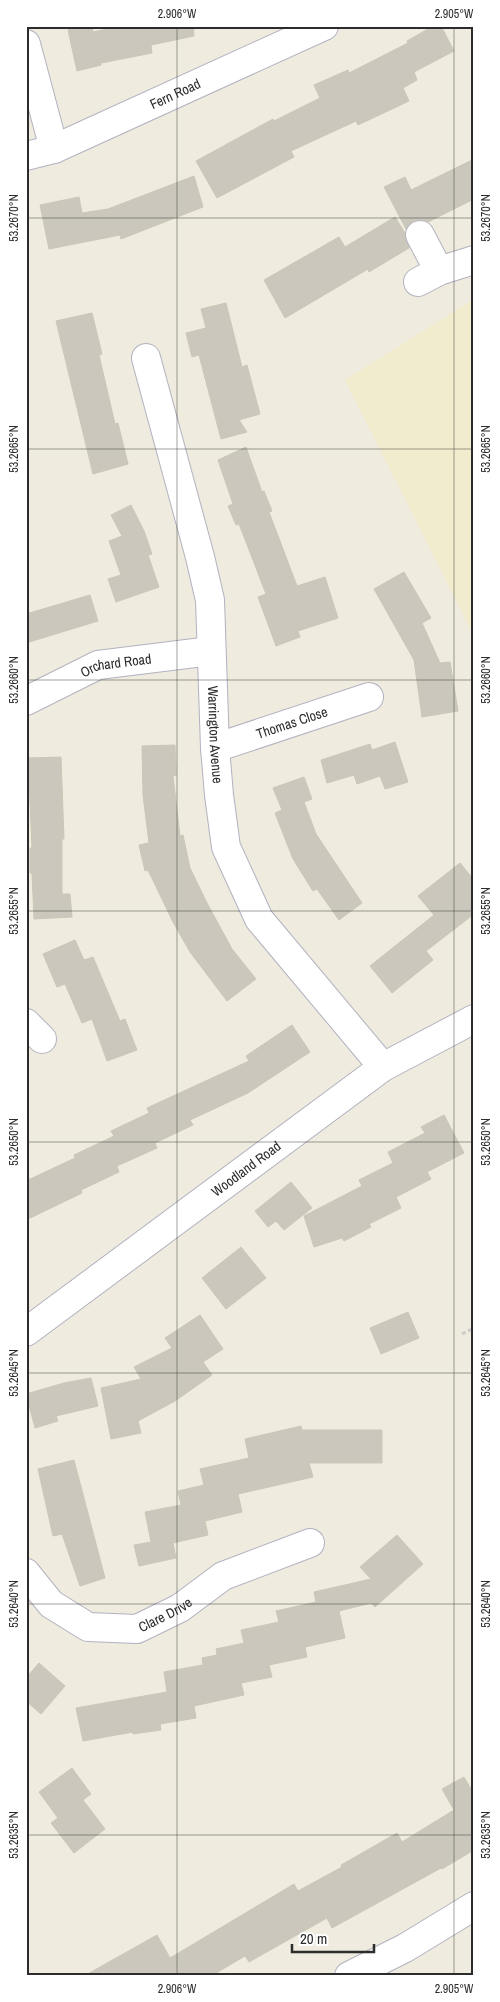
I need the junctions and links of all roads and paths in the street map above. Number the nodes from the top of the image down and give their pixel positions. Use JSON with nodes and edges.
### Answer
{"nodes":[{"id":1,"x":324,"y":26,"type":"edge"},
{"id":2,"x":26,"y":44,"type":"edge"},
{"id":3,"x":54,"y":149,"type":"junction"},
{"id":4,"x":26,"y":156,"type":"edge"},
{"id":5,"x":420,"y":235,"type":"dead end"},
{"id":6,"x":474,"y":260,"type":"edge"},
{"id":7,"x":146,"y":358,"type":"dead end"},
{"id":8,"x":211,"y":651,"type":"junction"},
{"id":9,"x":369,"y":697,"type":"dead end"},
{"id":10,"x":26,"y":701,"type":"edge"},
{"id":11,"x":215,"y":748,"type":"junction"},
{"id":12,"x":474,"y":1019,"type":"edge"},
{"id":13,"x":383,"y":1067,"type":"junction"},
{"id":14,"x":474,"y":1328,"type":"edge"},
{"id":15,"x":26,"y":1332,"type":"edge"},
{"id":16,"x":462,"y":1334,"type":"dead end"},
{"id":17,"x":310,"y":1543,"type":"dead end"},
{"id":18,"x":26,"y":1573,"type":"edge"},
{"id":19,"x":474,"y":1906,"type":"edge"},
{"id":20,"x":349,"y":1976,"type":"edge"}],
"edges":[{"from":1,"to":3,"type":"street","name":"Fern Road"},
{"from":2,"to":3,"type":"street"},
{"from":3,"to":4,"type":"street","name":"Fern Road"},
{"from":5,"to":6,"type":"street"},
{"from":7,"to":8,"type":"street","name":"Warrington Avenue"},
{"from":8,"to":10,"type":"street","name":"Orchard Road"},
{"from":8,"to":11,"type":"street","name":"Warrington Avenue"},
{"from":9,"to":11,"type":"street","name":"Thomas Close"},
{"from":11,"to":13,"type":"street","name":"Warrington Avenue"},
{"from":12,"to":13,"type":"street","name":"Woodland Road"},
{"from":13,"to":15,"type":"street","name":"Woodland Road"},
{"from":14,"to":16,"type":"path"},
{"from":17,"to":18,"type":"street","name":"Clare Drive"},
{"from":19,"to":20,"type":"street"}]}
